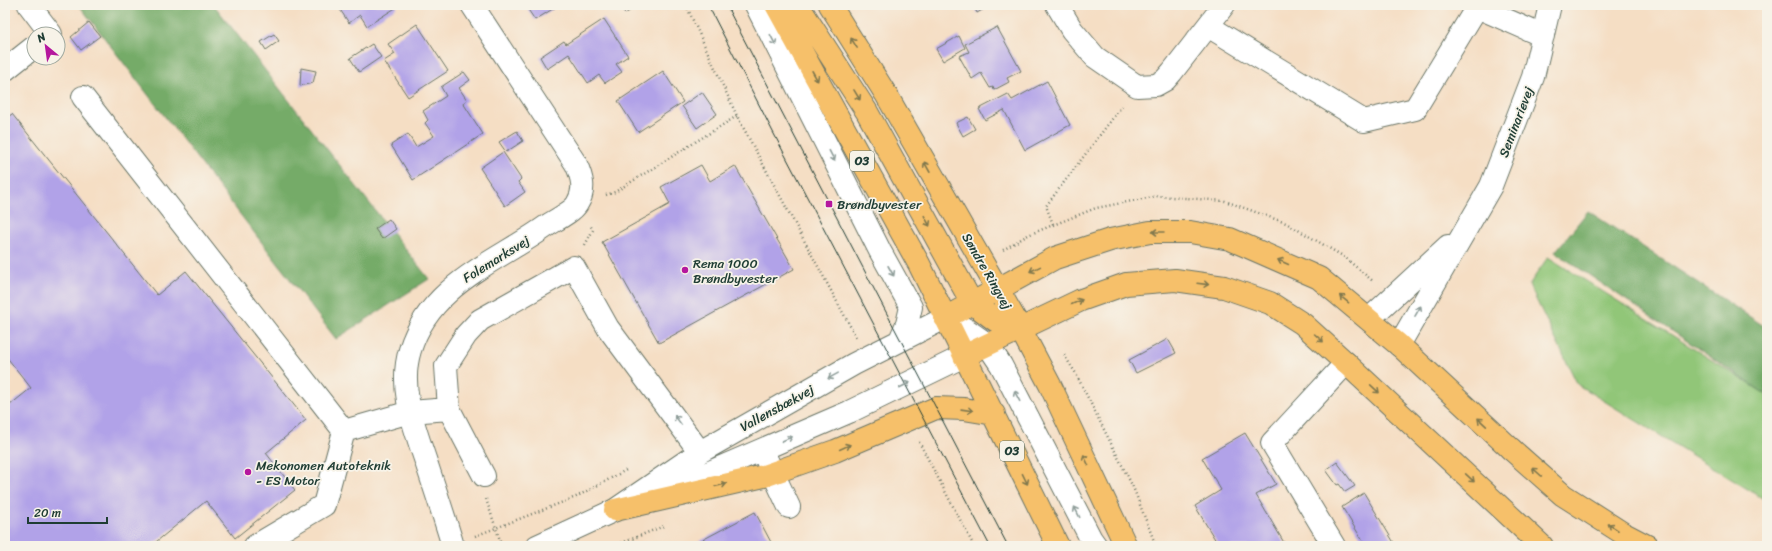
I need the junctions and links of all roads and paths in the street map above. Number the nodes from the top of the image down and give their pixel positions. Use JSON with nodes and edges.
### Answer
{"nodes":[{"id":1,"x":29,"y":5,"type":"edge"},
{"id":2,"x":472,"y":5,"type":"edge"},
{"id":3,"x":686,"y":5,"type":"edge"},
{"id":4,"x":756,"y":5,"type":"edge"},
{"id":5,"x":776,"y":5,"type":"edge"},
{"id":6,"x":796,"y":5,"type":"edge"},
{"id":7,"x":830,"y":5,"type":"edge"},
{"id":8,"x":1057,"y":5,"type":"edge"},
{"id":9,"x":1224,"y":5,"type":"edge"},
{"id":10,"x":1550,"y":5,"type":"edge"},
{"id":11,"x":45,"y":26,"type":"edge"},
{"id":12,"x":1208,"y":26,"type":"junction"},
{"id":13,"x":1543,"y":36,"type":"junction"},
{"id":14,"x":26,"y":53,"type":"edge"},
{"id":15,"x":5,"y":70,"type":"edge"},
{"id":16,"x":1137,"y":86,"type":"junction"},
{"id":17,"x":83,"y":97,"type":"dead end"},
{"id":18,"x":737,"y":116,"type":"junction"},
{"id":19,"x":577,"y":205,"type":"junction"},
{"id":20,"x":1464,"y":232,"type":"junction"},
{"id":21,"x":1000,"y":251,"type":"dead end"},
{"id":22,"x":574,"y":267,"type":"junction"},
{"id":23,"x":997,"y":290,"type":"junction"},
{"id":24,"x":972,"y":303,"type":"junction"},
{"id":25,"x":945,"y":318,"type":"junction"},
{"id":26,"x":1369,"y":319,"type":"junction"},
{"id":27,"x":1020,"y":328,"type":"junction"},
{"id":28,"x":857,"y":339,"type":"dead end"},
{"id":29,"x":900,"y":340,"type":"junction"},
{"id":30,"x":987,"y":344,"type":"junction"},
{"id":31,"x":1399,"y":345,"type":"junction"},
{"id":32,"x":1063,"y":354,"type":"dead end"},
{"id":33,"x":964,"y":356,"type":"junction"},
{"id":34,"x":1346,"y":363,"type":"junction"},
{"id":35,"x":449,"y":409,"type":"junction"},
{"id":36,"x":410,"y":412,"type":"junction"},
{"id":37,"x":994,"y":414,"type":"junction"},
{"id":38,"x":749,"y":424,"type":"junction"},
{"id":39,"x":344,"y":431,"type":"junction"},
{"id":40,"x":919,"y":441,"type":"dead end"},
{"id":41,"x":762,"y":450,"type":"junction"},
{"id":42,"x":700,"y":452,"type":"junction"},
{"id":43,"x":773,"y":473,"type":"junction"},
{"id":44,"x":484,"y":476,"type":"joint"},
{"id":45,"x":789,"y":507,"type":"dead end"},
{"id":46,"x":615,"y":510,"type":"junction"},
{"id":47,"x":255,"y":546,"type":"edge"},
{"id":48,"x":453,"y":546,"type":"edge"},
{"id":49,"x":502,"y":546,"type":"edge"},
{"id":50,"x":537,"y":546,"type":"edge"},
{"id":51,"x":974,"y":546,"type":"edge"},
{"id":52,"x":1058,"y":546,"type":"edge"},
{"id":53,"x":1096,"y":546,"type":"edge"},
{"id":54,"x":1126,"y":546,"type":"edge"},
{"id":55,"x":1156,"y":546,"type":"edge"},
{"id":56,"x":1334,"y":546,"type":"edge"},
{"id":57,"x":1542,"y":546,"type":"edge"},
{"id":58,"x":1647,"y":546,"type":"edge"}],
"edges":[{"from":1,"to":11,"type":"street"},
{"from":2,"to":19,"type":"street"},
{"from":3,"to":18,"type":"path"},
{"from":4,"to":29,"type":"street","one_way":true},
{"from":5,"to":25,"type":"main road","number":"O3","one_way":true},
{"from":6,"to":24,"type":"main road","one_way":true},
{"from":23,"to":7,"type":"main road","name":"Søndre Ringvej","one_way":true},
{"from":8,"to":16,"type":"street"},
{"from":9,"to":12,"type":"street"},
{"from":10,"to":13,"type":"street","name":"Seminarievej"},
{"from":12,"to":13,"type":"street"},
{"from":12,"to":16,"type":"street"},
{"from":13,"to":20,"type":"street","name":"Seminarievej"},
{"from":14,"to":15,"type":"street"},
{"from":16,"to":21,"type":"path"},
{"from":17,"to":39,"type":"street"},
{"from":18,"to":19,"type":"path"},
{"from":18,"to":28,"type":"path"},
{"from":19,"to":22,"type":"path"},
{"from":19,"to":36,"type":"street","name":"Folemarksvej"},
{"from":20,"to":26,"type":"street","name":"Seminarievej"},
{"from":31,"to":20,"type":"street","name":"Seminarievej","one_way":true},
{"from":22,"to":35,"type":"street"},
{"from":42,"to":22,"type":"street","one_way":true},
{"from":23,"to":24,"type":"main road"},
{"from":26,"to":23,"type":"main road","one_way":true},
{"from":23,"to":27,"type":"main road","name":"Søndre Ringvej"},
{"from":24,"to":25,"type":"main road"},
{"from":24,"to":27,"type":"main road"},
{"from":25,"to":29,"type":"street","name":"Vallensbækvej"},
{"from":25,"to":30,"type":"street"},
{"from":25,"to":33,"type":"main road","number":"O3"},
{"from":26,"to":31,"type":"main road"},
{"from":27,"to":30,"type":"main road"},
{"from":27,"to":34,"type":"main road","one_way":true},
{"from":54,"to":27,"type":"main road","name":"Søndre Ringvej","one_way":true},
{"from":29,"to":38,"type":"street","name":"Vallensbækvej","one_way":true},
{"from":30,"to":33,"type":"main road"},
{"from":53,"to":30,"type":"street","one_way":true},
{"from":58,"to":31,"type":"main road","one_way":true},
{"from":32,"to":55,"type":"path"},
{"from":33,"to":37,"type":"main road","number":"O3"},
{"from":41,"to":33,"type":"street","name":"Vallensbækvej","one_way":true},
{"from":34,"to":56,"type":"street"},
{"from":34,"to":57,"type":"main road","one_way":true},
{"from":35,"to":36,"type":"street"},
{"from":35,"to":44,"type":"street"},
{"from":36,"to":39,"type":"street"},
{"from":36,"to":48,"type":"street","name":"Folemarksvej"},
{"from":43,"to":37,"type":"main road","one_way":true},
{"from":37,"to":52,"type":"main road","number":"O3","one_way":true},
{"from":38,"to":41,"type":"street"},
{"from":38,"to":42,"type":"street","name":"Vallensbækvej"},
{"from":39,"to":47,"type":"street"},
{"from":40,"to":51,"type":"path"},
{"from":41,"to":43,"type":"street"},
{"from":41,"to":46,"type":"street","name":"Vallensbækvej"},
{"from":42,"to":46,"type":"street","name":"Vallensbækvej"},
{"from":43,"to":45,"type":"street"},
{"from":46,"to":43,"type":"main road","one_way":true},
{"from":44,"to":49,"type":"path"},
{"from":46,"to":50,"type":"street","name":"Vallensbækvej"}]}
